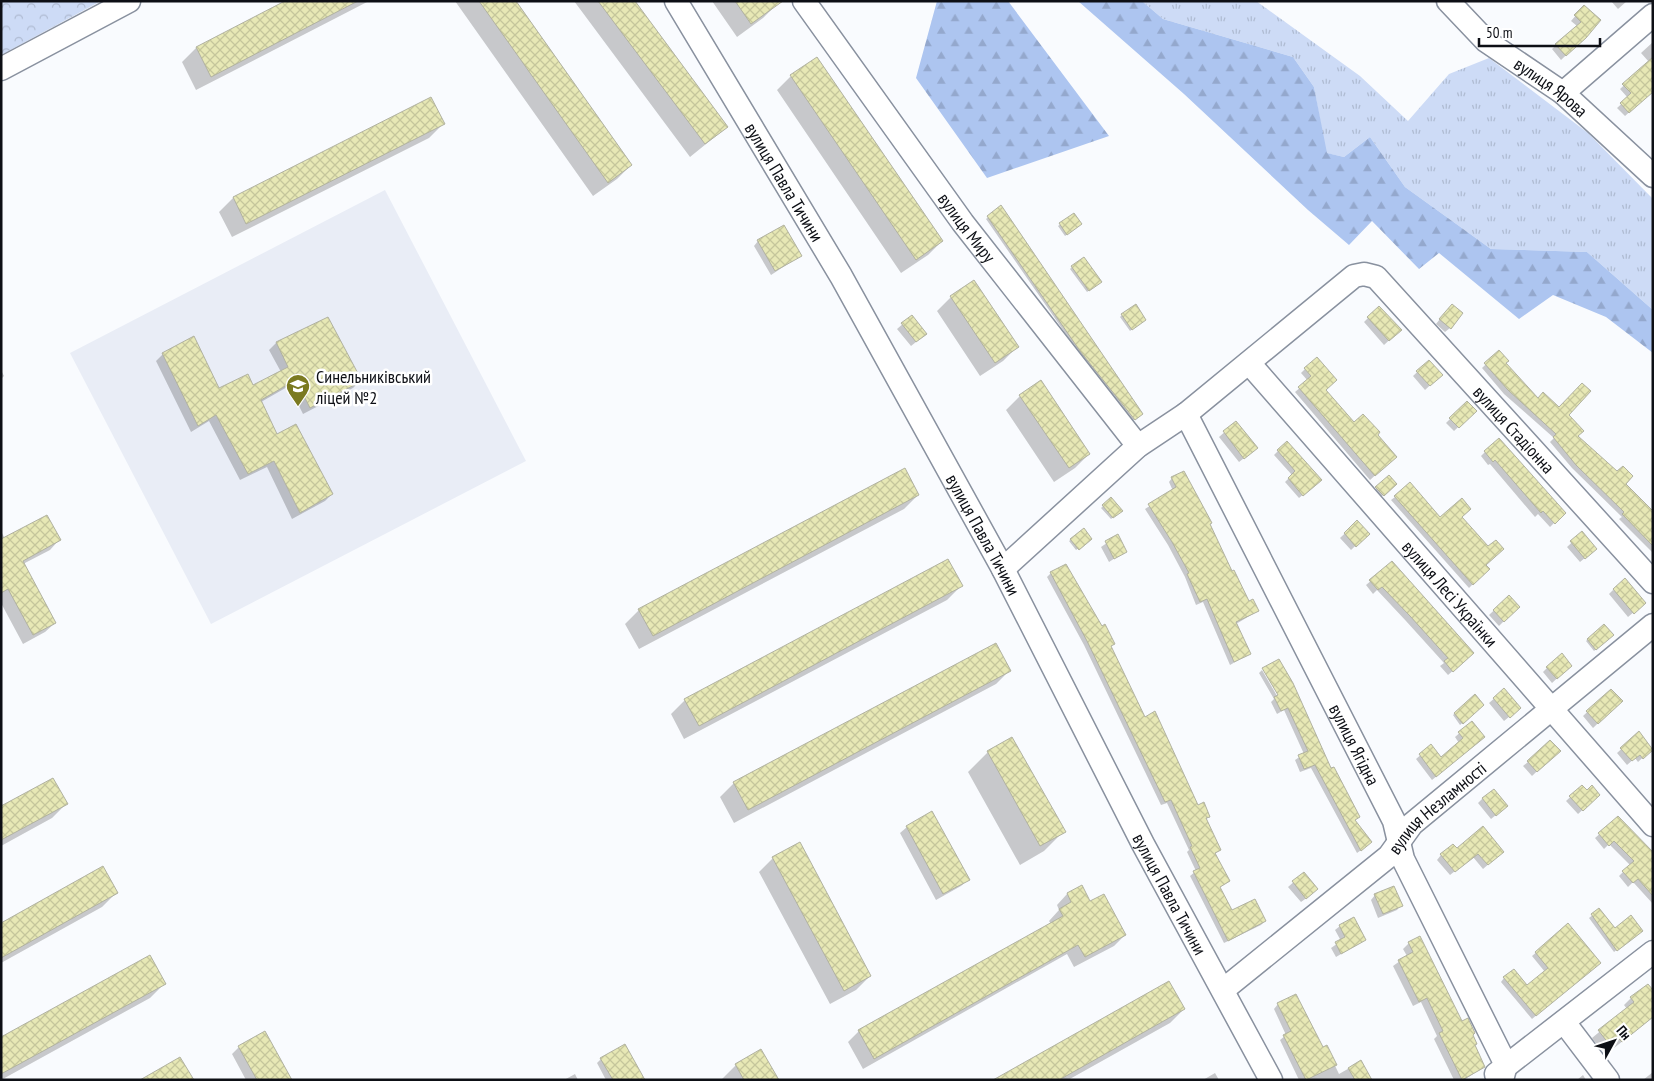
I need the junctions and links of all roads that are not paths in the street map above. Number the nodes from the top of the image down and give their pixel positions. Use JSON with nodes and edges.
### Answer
{"nodes":[{"id":1,"x":129,"y":1,"type":"edge"},
{"id":2,"x":676,"y":1,"type":"edge"},
{"id":3,"x":804,"y":1,"type":"edge"},
{"id":4,"x":1448,"y":1,"type":"edge"},
{"id":5,"x":1653,"y":15,"type":"edge"},
{"id":6,"x":1,"y":69,"type":"edge"},
{"id":7,"x":1563,"y":93,"type":"junction"},
{"id":8,"x":1653,"y":176,"type":"edge"},
{"id":9,"x":1249,"y":363,"type":"junction"},
{"id":10,"x":1186,"y":414,"type":"junction"},
{"id":11,"x":1138,"y":446,"type":"junction"},
{"id":12,"x":1003,"y":569,"type":"junction"},
{"id":13,"x":1653,"y":582,"type":"edge"},
{"id":14,"x":1653,"y":626,"type":"edge"},
{"id":15,"x":1551,"y":708,"type":"junction"},
{"id":16,"x":1653,"y":825,"type":"edge"},
{"id":17,"x":1399,"y":839,"type":"junction"},
{"id":18,"x":1653,"y":952,"type":"edge"},
{"id":19,"x":1223,"y":990,"type":"junction"},
{"id":20,"x":1564,"y":1022,"type":"junction"},
{"id":21,"x":1504,"y":1072,"type":"edge"},
{"id":22,"x":1271,"y":1080,"type":"edge"},
{"id":23,"x":1489,"y":1080,"type":"edge"},
{"id":24,"x":1608,"y":1080,"type":"edge"}],
"edges":[{"from":1,"to":6,"type":"street"},
{"from":2,"to":12,"type":"street","name":"вулиця Павла Тичини"},
{"from":3,"to":11,"type":"street","name":"вулиця Миру"},
{"from":4,"to":7,"type":"street","name":"вулиця Ярова"},
{"from":5,"to":7,"type":"street"},
{"from":7,"to":8,"type":"street","name":"вулиця Ярова"},
{"from":9,"to":10,"type":"street"},
{"from":9,"to":13,"type":"street","name":"вулиця Стадіонна"},
{"from":9,"to":15,"type":"street","name":"вулиця Лесі Українки"},
{"from":10,"to":11,"type":"street"},
{"from":10,"to":17,"type":"street","name":"вулиця Ягідна"},
{"from":11,"to":12,"type":"street"},
{"from":12,"to":19,"type":"street","name":"вулиця Павла Тичини"},
{"from":14,"to":15,"type":"street","name":"вулиця Незламності"},
{"from":15,"to":16,"type":"street","name":"вулиця Лесі Українки"},
{"from":15,"to":17,"type":"street","name":"вулиця Незламності"},
{"from":17,"to":19,"type":"street","name":"вулиця Незламності"},
{"from":17,"to":21,"type":"street","name":"вулиця Ягідна"},
{"from":18,"to":20,"type":"street"},
{"from":19,"to":22,"type":"street","name":"вулиця Павла Тичини"},
{"from":20,"to":21,"type":"street"},
{"from":20,"to":24,"type":"street"},
{"from":21,"to":23,"type":"street"}]}
